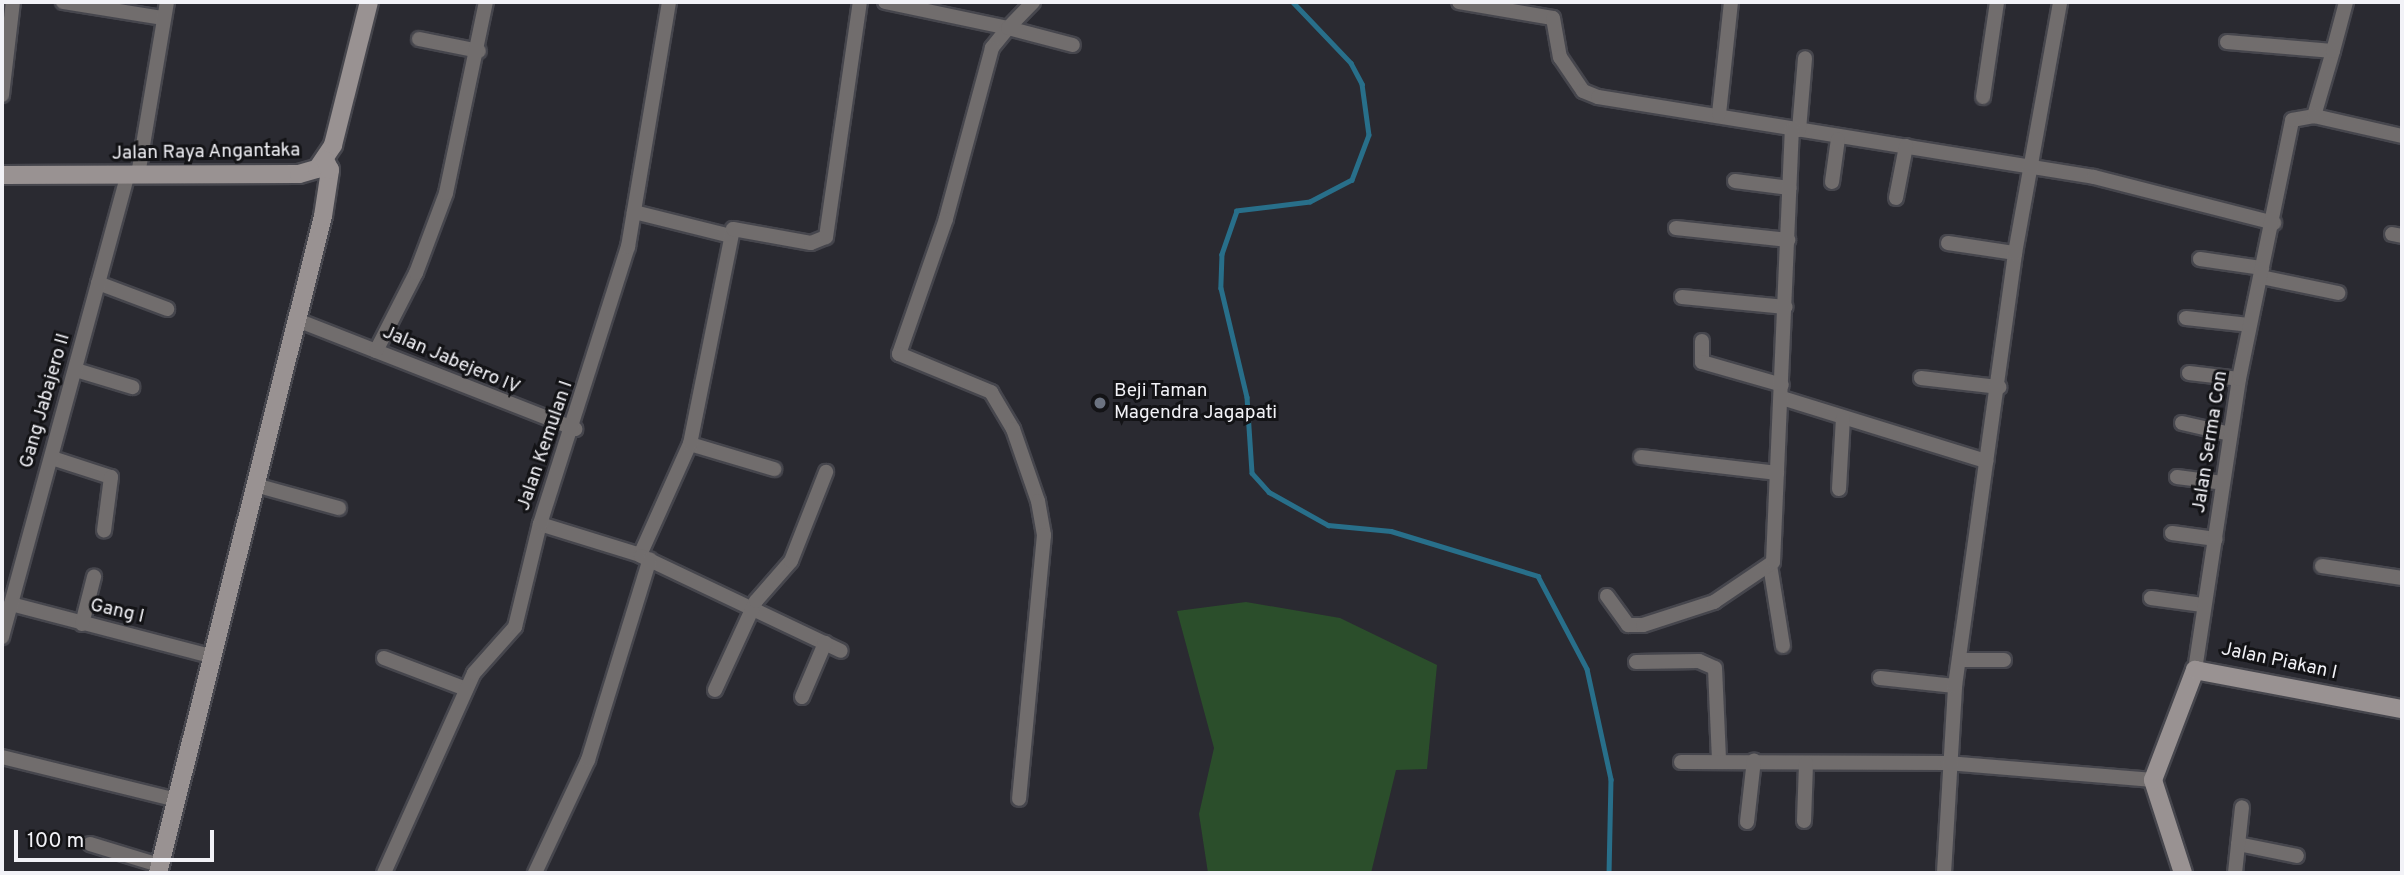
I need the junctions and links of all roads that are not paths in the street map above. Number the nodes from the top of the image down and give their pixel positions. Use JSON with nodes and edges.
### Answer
{"nodes":[{"id":1,"x":13,"y":2,"type":"edge"},
{"id":2,"x":63,"y":2,"type":"edge"},
{"id":3,"x":167,"y":2,"type":"edge"},
{"id":4,"x":369,"y":2,"type":"edge"},
{"id":5,"x":486,"y":2,"type":"edge"},
{"id":6,"x":669,"y":2,"type":"edge"},
{"id":7,"x":860,"y":2,"type":"edge"},
{"id":8,"x":885,"y":2,"type":"edge"},
{"id":9,"x":1034,"y":2,"type":"edge"},
{"id":10,"x":1459,"y":2,"type":"edge"},
{"id":11,"x":1731,"y":2,"type":"edge"},
{"id":12,"x":1997,"y":2,"type":"edge"},
{"id":13,"x":2060,"y":2,"type":"edge"},
{"id":14,"x":2346,"y":2,"type":"edge"},
{"id":15,"x":163,"y":18,"type":"junction"},
{"id":16,"x":1008,"y":28,"type":"junction"},
{"id":17,"x":419,"y":39,"type":"dead end"},
{"id":18,"x":2227,"y":41,"type":"dead end"},
{"id":19,"x":1073,"y":45,"type":"dead end"},
{"id":20,"x":479,"y":51,"type":"junction"},
{"id":21,"x":2333,"y":51,"type":"junction"},
{"id":22,"x":1805,"y":58,"type":"dead end"},
{"id":23,"x":2,"y":95,"type":"edge"},
{"id":24,"x":1983,"y":97,"type":"dead end"},
{"id":25,"x":1719,"y":114,"type":"junction"},
{"id":26,"x":2314,"y":116,"type":"junction"},
{"id":27,"x":1796,"y":130,"type":"junction"},
{"id":28,"x":2402,"y":136,"type":"edge"},
{"id":29,"x":1838,"y":139,"type":"junction"},
{"id":30,"x":1906,"y":146,"type":"junction"},
{"id":31,"x":325,"y":160,"type":"junction"},
{"id":32,"x":2029,"y":168,"type":"junction"},
{"id":33,"x":2,"y":175,"type":"edge"},
{"id":34,"x":133,"y":175,"type":"junction"},
{"id":35,"x":1735,"y":181,"type":"dead end"},
{"id":36,"x":1832,"y":182,"type":"dead end"},
{"id":37,"x":1790,"y":188,"type":"junction"},
{"id":38,"x":1896,"y":198,"type":"dead end"},
{"id":39,"x":634,"y":212,"type":"junction"},
{"id":40,"x":2274,"y":223,"type":"junction"},
{"id":41,"x":1676,"y":228,"type":"dead end"},
{"id":42,"x":731,"y":236,"type":"junction"},
{"id":43,"x":1788,"y":240,"type":"junction"},
{"id":44,"x":1948,"y":243,"type":"dead end"},
{"id":45,"x":2015,"y":253,"type":"junction"},
{"id":46,"x":2200,"y":258,"type":"dead end"},
{"id":47,"x":2261,"y":273,"type":"junction"},
{"id":48,"x":98,"y":283,"type":"junction"},
{"id":49,"x":2338,"y":293,"type":"dead end"},
{"id":50,"x":1682,"y":297,"type":"dead end"},
{"id":51,"x":1786,"y":307,"type":"junction"},
{"id":52,"x":167,"y":309,"type":"dead end"},
{"id":53,"x":2186,"y":318,"type":"dead end"},
{"id":54,"x":305,"y":322,"type":"junction"},
{"id":55,"x":2249,"y":325,"type":"junction"},
{"id":56,"x":1702,"y":341,"type":"dead end"},
{"id":57,"x":376,"y":351,"type":"junction"},
{"id":58,"x":76,"y":370,"type":"junction"},
{"id":59,"x":2189,"y":373,"type":"dead end"},
{"id":60,"x":1921,"y":378,"type":"dead end"},
{"id":61,"x":2239,"y":379,"type":"junction"},
{"id":62,"x":132,"y":387,"type":"dead end"},
{"id":63,"x":1999,"y":387,"type":"junction"},
{"id":64,"x":1782,"y":392,"type":"junction"},
{"id":65,"x":1843,"y":418,"type":"junction"},
{"id":66,"x":2182,"y":423,"type":"dead end"},
{"id":67,"x":575,"y":429,"type":"junction"},
{"id":68,"x":2231,"y":434,"type":"junction"},
{"id":69,"x":690,"y":444,"type":"junction"},
{"id":70,"x":1640,"y":457,"type":"dead end"},
{"id":71,"x":52,"y":458,"type":"junction"},
{"id":72,"x":1986,"y":461,"type":"junction"},
{"id":73,"x":774,"y":469,"type":"dead end"},
{"id":74,"x":825,"y":472,"type":"dead end"},
{"id":75,"x":1777,"y":473,"type":"junction"},
{"id":76,"x":2177,"y":477,"type":"dead end"},
{"id":77,"x":2223,"y":483,"type":"junction"},
{"id":78,"x":260,"y":486,"type":"junction"},
{"id":79,"x":1839,"y":489,"type":"dead end"},
{"id":80,"x":339,"y":508,"type":"dead end"},
{"id":81,"x":540,"y":524,"type":"junction"},
{"id":82,"x":104,"y":531,"type":"dead end"},
{"id":83,"x":2172,"y":533,"type":"dead end"},
{"id":84,"x":2216,"y":539,"type":"junction"},
{"id":85,"x":645,"y":557,"type":"junction"},
{"id":86,"x":1769,"y":565,"type":"junction"},
{"id":87,"x":2322,"y":566,"type":"dead end"},
{"id":88,"x":94,"y":577,"type":"dead end"},
{"id":89,"x":2402,"y":578,"type":"edge"},
{"id":90,"x":1607,"y":596,"type":"dead end"},
{"id":91,"x":2151,"y":598,"type":"dead end"},
{"id":92,"x":11,"y":604,"type":"junction"},
{"id":93,"x":2203,"y":605,"type":"junction"},
{"id":94,"x":752,"y":611,"type":"junction"},
{"id":95,"x":82,"y":624,"type":"junction"},
{"id":96,"x":2,"y":637,"type":"edge"},
{"id":97,"x":825,"y":643,"type":"junction"},
{"id":98,"x":1783,"y":646,"type":"dead end"},
{"id":99,"x":841,"y":651,"type":"dead end"},
{"id":100,"x":214,"y":657,"type":"junction"},
{"id":101,"x":383,"y":658,"type":"dead end"},
{"id":102,"x":1959,"y":660,"type":"junction"},
{"id":103,"x":2004,"y":660,"type":"dead end"},
{"id":104,"x":1636,"y":662,"type":"dead end"},
{"id":105,"x":2195,"y":670,"type":"junction"},
{"id":106,"x":1880,"y":678,"type":"dead end"},
{"id":107,"x":1955,"y":686,"type":"junction"},
{"id":108,"x":466,"y":689,"type":"junction"},
{"id":109,"x":715,"y":690,"type":"dead end"},
{"id":110,"x":802,"y":697,"type":"dead end"},
{"id":111,"x":2402,"y":709,"type":"edge"},
{"id":112,"x":2,"y":757,"type":"edge"},
{"id":113,"x":1754,"y":760,"type":"junction"},
{"id":114,"x":1719,"y":761,"type":"junction"},
{"id":115,"x":1681,"y":762,"type":"dead end"},
{"id":116,"x":1806,"y":763,"type":"junction"},
{"id":117,"x":1947,"y":763,"type":"junction"},
{"id":118,"x":2153,"y":780,"type":"junction"},
{"id":119,"x":1019,"y":799,"type":"dead end"},
{"id":120,"x":177,"y":800,"type":"junction"},
{"id":121,"x":2242,"y":807,"type":"dead end"},
{"id":122,"x":1804,"y":821,"type":"dead end"},
{"id":123,"x":1747,"y":822,"type":"dead end"},
{"id":124,"x":90,"y":844,"type":"dead end"},
{"id":125,"x":2238,"y":844,"type":"junction"},
{"id":126,"x":2297,"y":856,"type":"dead end"},
{"id":127,"x":158,"y":869,"type":"edge"},
{"id":128,"x":384,"y":873,"type":"edge"},
{"id":129,"x":535,"y":873,"type":"edge"},
{"id":130,"x":1944,"y":873,"type":"edge"},
{"id":131,"x":2183,"y":873,"type":"edge"},
{"id":132,"x":2235,"y":873,"type":"edge"}],
"edges":[{"from":1,"to":23,"type":"street"},
{"from":2,"to":15,"type":"street"},
{"from":3,"to":15,"type":"street","name":"Gang Jabajero II"},
{"from":4,"to":31,"type":"street","name":"Jalan Raya Angantaka"},
{"from":5,"to":20,"type":"street"},
{"from":6,"to":39,"type":"street","name":"Jalan Kemulan I"},
{"from":7,"to":42,"type":"street"},
{"from":8,"to":16,"type":"street"},
{"from":9,"to":16,"type":"street"},
{"from":10,"to":25,"type":"street"},
{"from":11,"to":25,"type":"street"},
{"from":12,"to":24,"type":"street"},
{"from":13,"to":32,"type":"street"},
{"from":14,"to":21,"type":"street"},
{"from":15,"to":34,"type":"street","name":"Gang Jabajero II"},
{"from":16,"to":19,"type":"street"},
{"from":16,"to":119,"type":"street"},
{"from":17,"to":20,"type":"street"},
{"from":18,"to":21,"type":"street"},
{"from":20,"to":57,"type":"street"},
{"from":21,"to":26,"type":"street"},
{"from":22,"to":27,"type":"street"},
{"from":25,"to":27,"type":"street"},
{"from":26,"to":28,"type":"street"},
{"from":26,"to":40,"type":"street","name":"Jalan Serma Con"},
{"from":27,"to":29,"type":"street"},
{"from":27,"to":37,"type":"street"},
{"from":29,"to":30,"type":"street"},
{"from":29,"to":36,"type":"street"},
{"from":30,"to":32,"type":"street"},
{"from":30,"to":38,"type":"street"},
{"from":31,"to":34,"type":"street","name":"Jalan Raya Angantaka"},
{"from":31,"to":54,"type":"street"},
{"from":32,"to":40,"type":"street"},
{"from":32,"to":45,"type":"street"},
{"from":33,"to":34,"type":"street","name":"Jalan Raya Angantaka"},
{"from":34,"to":48,"type":"street","name":"Gang Jabajero II"},
{"from":35,"to":37,"type":"street"},
{"from":37,"to":43,"type":"street"},
{"from":39,"to":42,"type":"street"},
{"from":39,"to":67,"type":"street","name":"Jalan Kemulan I"},
{"from":40,"to":47,"type":"street","name":"Jalan Serma Con"},
{"from":41,"to":43,"type":"street"},
{"from":42,"to":69,"type":"street"},
{"from":43,"to":51,"type":"street"},
{"from":44,"to":45,"type":"street"},
{"from":45,"to":63,"type":"street"},
{"from":46,"to":47,"type":"street"},
{"from":47,"to":49,"type":"street"},
{"from":47,"to":55,"type":"street","name":"Jalan Serma Con"},
{"from":48,"to":52,"type":"street"},
{"from":48,"to":58,"type":"street","name":"Gang Jabajero II"},
{"from":50,"to":51,"type":"street"},
{"from":51,"to":64,"type":"street"},
{"from":53,"to":55,"type":"street"},
{"from":54,"to":57,"type":"street","name":"Jalan Jabejero IV"},
{"from":54,"to":78,"type":"street"},
{"from":55,"to":61,"type":"street","name":"Jalan Serma Con"},
{"from":56,"to":64,"type":"street"},
{"from":57,"to":67,"type":"street","name":"Jalan Jabejero IV"},
{"from":58,"to":62,"type":"street"},
{"from":58,"to":71,"type":"street","name":"Gang Jabajero II"},
{"from":59,"to":61,"type":"street"},
{"from":60,"to":63,"type":"street"},
{"from":61,"to":68,"type":"street","name":"Jalan Serma Con"},
{"from":63,"to":72,"type":"street"},
{"from":64,"to":65,"type":"street"},
{"from":64,"to":75,"type":"street"},
{"from":65,"to":72,"type":"street"},
{"from":65,"to":79,"type":"street"},
{"from":66,"to":68,"type":"street"},
{"from":67,"to":81,"type":"street","name":"Jalan Kemulan I"},
{"from":68,"to":77,"type":"street","name":"Jalan Serma Con"},
{"from":69,"to":73,"type":"street"},
{"from":69,"to":85,"type":"street"},
{"from":70,"to":75,"type":"street"},
{"from":71,"to":82,"type":"street"},
{"from":71,"to":92,"type":"street","name":"Gang Jabajero II"},
{"from":72,"to":102,"type":"street"},
{"from":74,"to":94,"type":"street"},
{"from":75,"to":86,"type":"street"},
{"from":76,"to":77,"type":"street"},
{"from":77,"to":84,"type":"street","name":"Jalan Serma Con"},
{"from":78,"to":80,"type":"street"},
{"from":78,"to":100,"type":"street"},
{"from":81,"to":85,"type":"street"},
{"from":81,"to":108,"type":"street","name":"Jalan Kemulan I"},
{"from":83,"to":84,"type":"street"},
{"from":84,"to":93,"type":"street","name":"Jalan Serma Con"},
{"from":85,"to":94,"type":"street"},
{"from":85,"to":129,"type":"street"},
{"from":86,"to":90,"type":"street"},
{"from":86,"to":98,"type":"street"},
{"from":87,"to":89,"type":"street"},
{"from":88,"to":95,"type":"street"},
{"from":91,"to":93,"type":"street"},
{"from":92,"to":95,"type":"street","name":"Gang I"},
{"from":92,"to":96,"type":"street","name":"Gang Jabajero II"},
{"from":93,"to":105,"type":"street","name":"Jalan Serma Con"},
{"from":94,"to":97,"type":"street"},
{"from":94,"to":109,"type":"street"},
{"from":95,"to":100,"type":"street","name":"Gang I"},
{"from":97,"to":99,"type":"street"},
{"from":97,"to":110,"type":"street"},
{"from":100,"to":120,"type":"street"},
{"from":101,"to":108,"type":"street"},
{"from":102,"to":103,"type":"street"},
{"from":102,"to":107,"type":"street"},
{"from":104,"to":114,"type":"street"},
{"from":105,"to":111,"type":"street","name":"Jalan Piakan I"},
{"from":105,"to":118,"type":"street","name":"Jalan Piakan I"},
{"from":106,"to":107,"type":"street"},
{"from":107,"to":117,"type":"street"},
{"from":108,"to":128,"type":"street","name":"Jalan Kemulan I"},
{"from":112,"to":120,"type":"street"},
{"from":113,"to":114,"type":"street"},
{"from":113,"to":116,"type":"street"},
{"from":113,"to":123,"type":"street"},
{"from":114,"to":115,"type":"street"},
{"from":116,"to":117,"type":"street"},
{"from":116,"to":122,"type":"street"},
{"from":117,"to":118,"type":"street"},
{"from":117,"to":130,"type":"street"},
{"from":118,"to":131,"type":"street"},
{"from":120,"to":127,"type":"street"},
{"from":121,"to":125,"type":"street"},
{"from":124,"to":127,"type":"street"},
{"from":125,"to":126,"type":"street"},
{"from":125,"to":132,"type":"street"}]}
